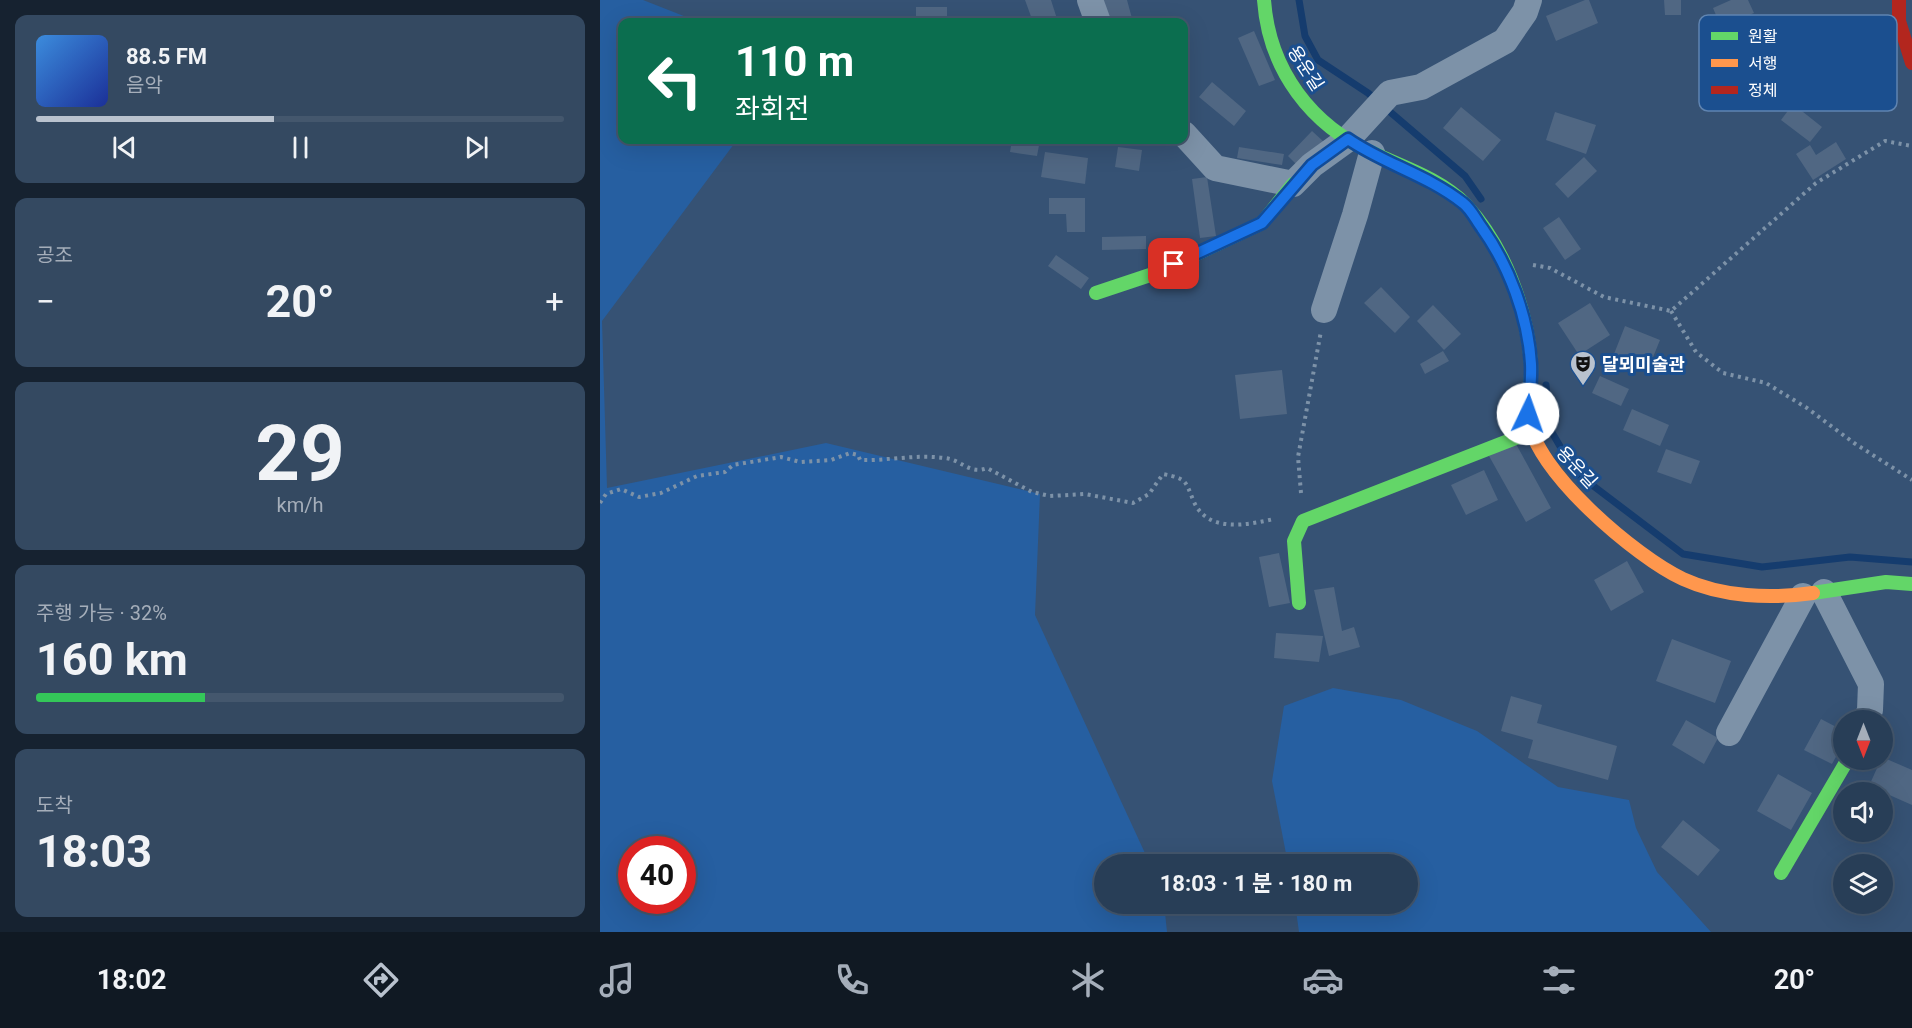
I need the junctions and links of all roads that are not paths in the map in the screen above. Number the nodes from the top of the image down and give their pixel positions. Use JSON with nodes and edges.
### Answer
{"nodes":[{"id":1,"x":1090,"y":0,"type":"edge"},
{"id":2,"x":1264,"y":0,"type":"edge"},
{"id":3,"x":1529,"y":0,"type":"edge"},
{"id":4,"x":1899,"y":0,"type":"edge"},
{"id":5,"x":1097,"y":18,"type":"edge"},
{"id":6,"x":1912,"y":63,"type":"edge"},
{"id":7,"x":1188,"y":138,"type":"edge"},
{"id":8,"x":1348,"y":139,"type":"junction"},
{"id":9,"x":1372,"y":153,"type":"junction"},
{"id":10,"x":1293,"y":184,"type":"junction"},
{"id":11,"x":1096,"y":293,"type":"dead end"},
{"id":12,"x":1324,"y":310,"type":"road end"},
{"id":13,"x":1531,"y":432,"type":"junction"},
{"id":14,"x":1912,"y":584,"type":"edge"},
{"id":15,"x":1814,"y":594,"type":"junction"},
{"id":16,"x":1299,"y":603,"type":"dead end"},
{"id":17,"x":1870,"y":710,"type":"edge"},
{"id":18,"x":1729,"y":733,"type":"dead end"},
{"id":19,"x":1842,"y":770,"type":"edge"},
{"id":20,"x":1781,"y":873,"type":"dead end"}],
"edges":[{"from":1,"to":5,"type":"street"},
{"from":2,"to":8,"type":"street","name":"용운길"},
{"from":3,"to":8,"type":"street"},
{"from":4,"to":6,"type":"street"},
{"from":7,"to":10,"type":"street"},
{"from":8,"to":9,"type":"street","name":"용운길"},
{"from":8,"to":10,"type":"street"},
{"from":9,"to":12,"type":"street"},
{"from":9,"to":13,"type":"street","name":"용운길"},
{"from":10,"to":11,"type":"street"},
{"from":13,"to":15,"type":"street","name":"용운길"},
{"from":13,"to":16,"type":"street"},
{"from":14,"to":15,"type":"street","name":"용운길"},
{"from":15,"to":17,"type":"street"},
{"from":15,"to":18,"type":"street"},
{"from":19,"to":20,"type":"street"}]}
